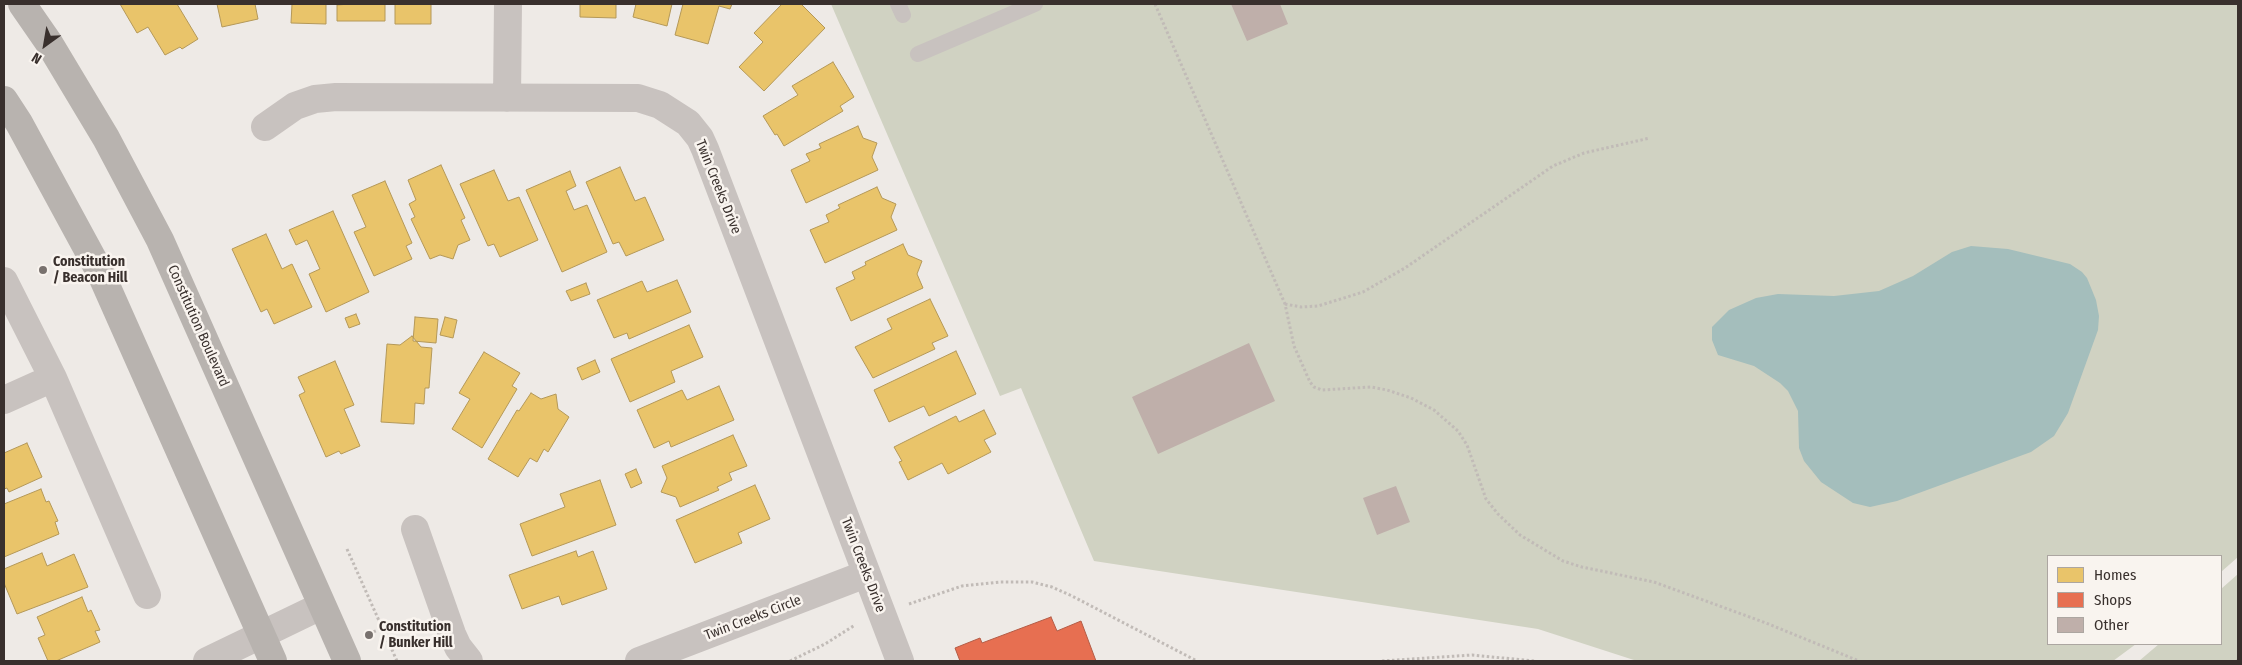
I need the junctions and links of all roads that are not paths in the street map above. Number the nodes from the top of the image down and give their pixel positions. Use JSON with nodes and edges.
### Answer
{"nodes":[{"id":1,"x":22,"y":4,"type":"edge"},
{"id":2,"x":508,"y":4,"type":"edge"},
{"id":3,"x":1035,"y":4,"type":"edge"},
{"id":4,"x":918,"y":54,"type":"dead end"},
{"id":5,"x":508,"y":98,"type":"junction"},
{"id":6,"x":4,"y":100,"type":"edge"},
{"id":7,"x":265,"y":127,"type":"dead end"},
{"id":8,"x":4,"y":281,"type":"edge"},
{"id":9,"x":53,"y":378,"type":"junction"},
{"id":10,"x":4,"y":400,"type":"edge"},
{"id":11,"x":415,"y":529,"type":"dead end"},
{"id":12,"x":866,"y":574,"type":"junction"},
{"id":13,"x":147,"y":595,"type":"dead end"},
{"id":14,"x":321,"y":606,"type":"junction"},
{"id":15,"x":261,"y":635,"type":"junction"},
{"id":16,"x":207,"y":661,"type":"edge"},
{"id":17,"x":273,"y":661,"type":"edge"},
{"id":18,"x":348,"y":661,"type":"edge"},
{"id":19,"x":469,"y":661,"type":"edge"},
{"id":20,"x":639,"y":661,"type":"edge"},
{"id":21,"x":900,"y":661,"type":"edge"}],
"edges":[{"from":1,"to":14,"type":"main road","name":"Constitution Boulevard"},
{"from":2,"to":5,"type":"street"},
{"from":3,"to":4,"type":"lane"},
{"from":5,"to":7,"type":"street","name":"Twin Creeks Drive"},
{"from":5,"to":12,"type":"street","name":"Twin Creeks Drive"},
{"from":6,"to":15,"type":"main road"},
{"from":8,"to":9,"type":"street"},
{"from":9,"to":10,"type":"street"},
{"from":9,"to":13,"type":"street"},
{"from":11,"to":19,"type":"street"},
{"from":12,"to":20,"type":"street","name":"Twin Creeks Circle"},
{"from":12,"to":21,"type":"street","name":"Twin Creeks Drive"},
{"from":14,"to":15,"type":"street"},
{"from":14,"to":18,"type":"main road","name":"Constitution Boulevard"},
{"from":15,"to":16,"type":"street"},
{"from":15,"to":17,"type":"main road"}]}
